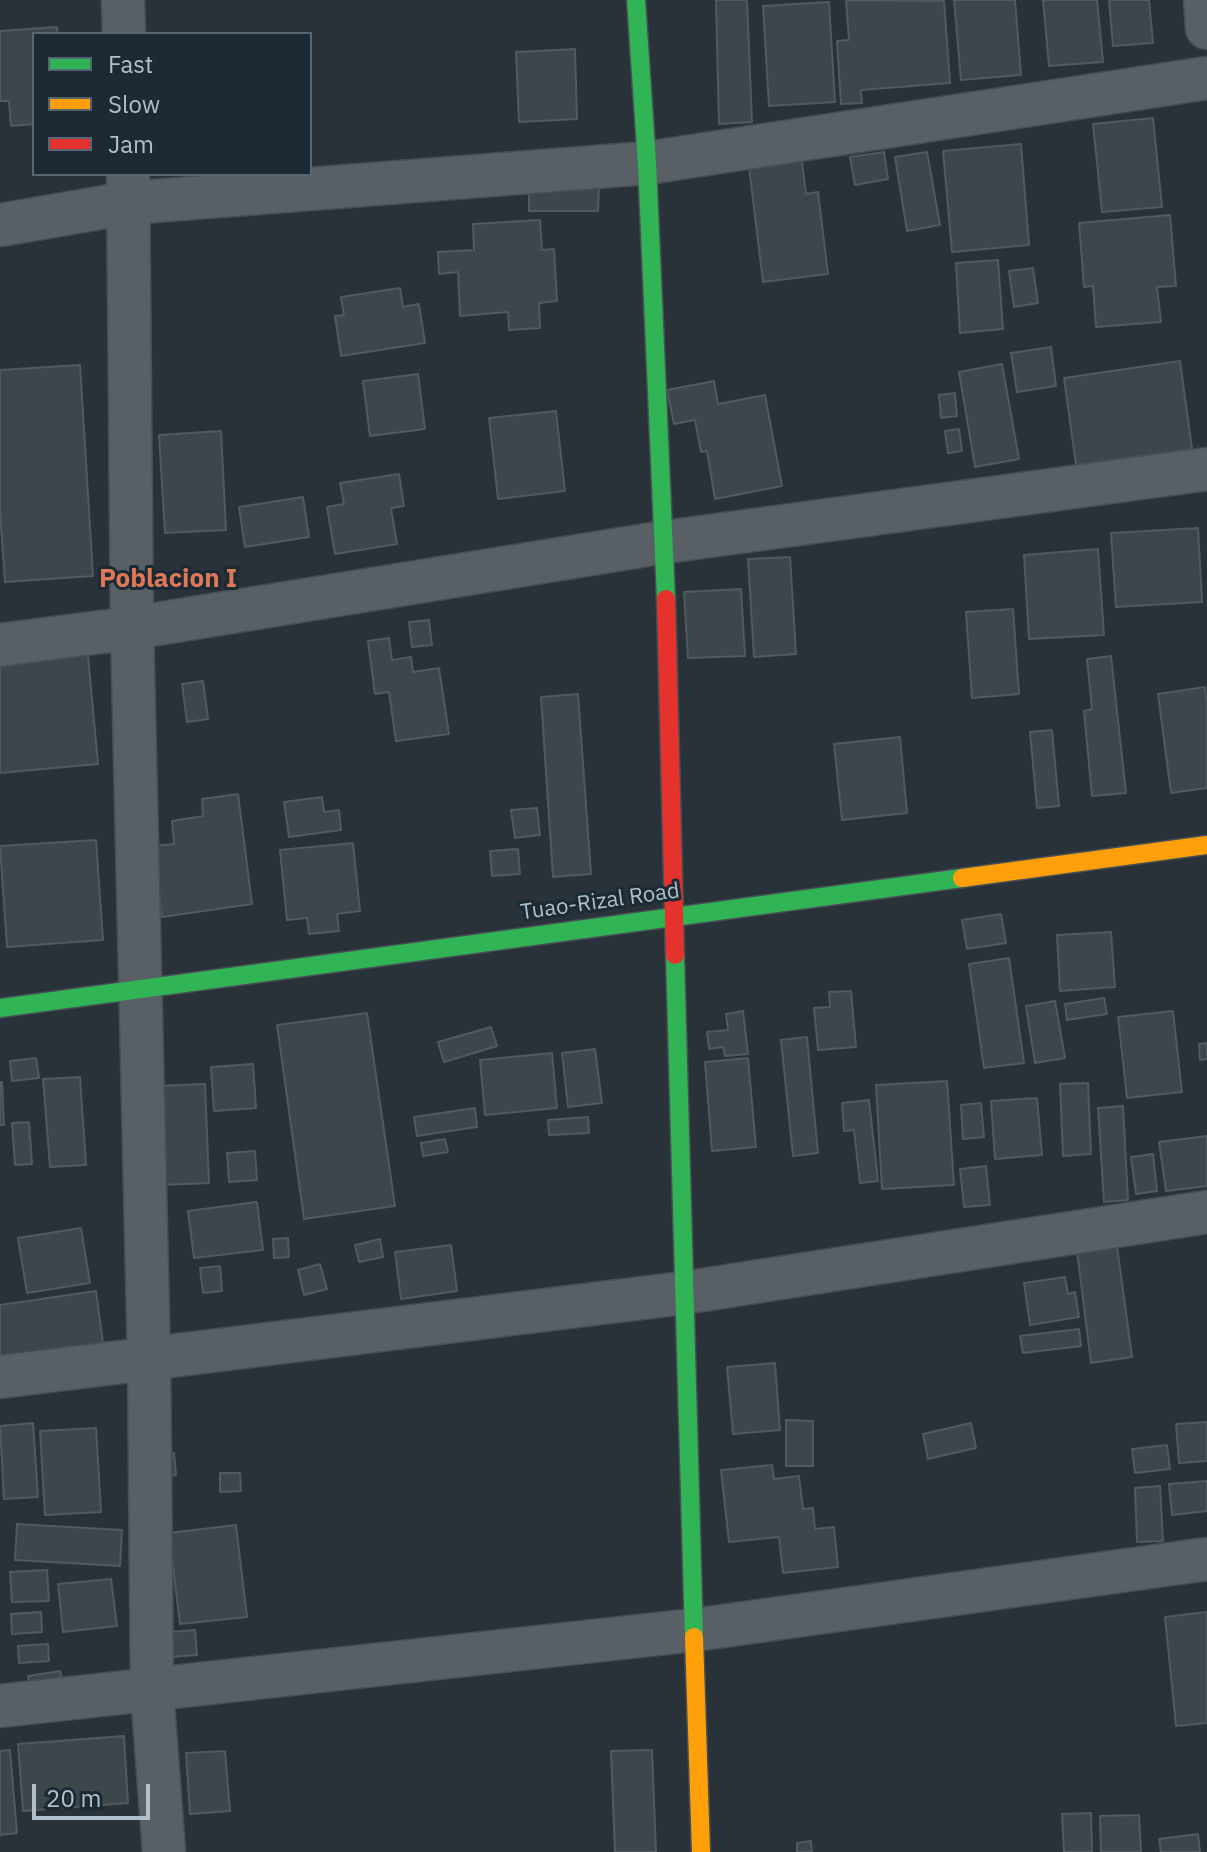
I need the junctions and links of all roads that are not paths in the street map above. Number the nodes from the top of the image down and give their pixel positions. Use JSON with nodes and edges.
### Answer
{"nodes":[{"id":1,"x":123,"y":0,"type":"edge"},
{"id":2,"x":636,"y":0,"type":"edge"},
{"id":3,"x":1205,"y":0,"type":"edge"},
{"id":4,"x":1207,"y":28,"type":"edge"},
{"id":5,"x":124,"y":32,"type":"edge"},
{"id":6,"x":1207,"y":78,"type":"edge"},
{"id":7,"x":647,"y":163,"type":"junction"},
{"id":8,"x":128,"y":189,"type":"edge"},
{"id":9,"x":0,"y":225,"type":"edge"},
{"id":10,"x":1207,"y":469,"type":"edge"},
{"id":11,"x":665,"y":542,"type":"junction"},
{"id":12,"x":132,"y":628,"type":"junction"},
{"id":13,"x":0,"y":645,"type":"edge"},
{"id":14,"x":1207,"y":845,"type":"edge"},
{"id":15,"x":674,"y":916,"type":"junction"},
{"id":16,"x":140,"y":991,"type":"junction"},
{"id":17,"x":0,"y":1008,"type":"edge"},
{"id":18,"x":1207,"y":1212,"type":"edge"},
{"id":19,"x":683,"y":1293,"type":"junction"},
{"id":20,"x":149,"y":1360,"type":"junction"},
{"id":21,"x":0,"y":1377,"type":"edge"},
{"id":22,"x":1207,"y":1559,"type":"edge"},
{"id":23,"x":694,"y":1630,"type":"junction"},
{"id":24,"x":152,"y":1691,"type":"junction"},
{"id":25,"x":0,"y":1706,"type":"edge"},
{"id":26,"x":164,"y":1852,"type":"edge"},
{"id":27,"x":701,"y":1852,"type":"edge"}],
"edges":[{"from":1,"to":5,"type":"street"},
{"from":2,"to":7,"type":"street"},
{"from":3,"to":4,"type":"street"},
{"from":6,"to":7,"type":"street"},
{"from":7,"to":8,"type":"street"},
{"from":7,"to":11,"type":"street"},
{"from":8,"to":9,"type":"street"},
{"from":8,"to":12,"type":"street"},
{"from":10,"to":11,"type":"street"},
{"from":11,"to":12,"type":"street"},
{"from":11,"to":15,"type":"street"},
{"from":12,"to":13,"type":"street"},
{"from":12,"to":16,"type":"street"},
{"from":14,"to":15,"type":"street","name":"Tuao-Rizal Road"},
{"from":15,"to":16,"type":"street","name":"Tuao-Rizal Road"},
{"from":15,"to":19,"type":"street"},
{"from":16,"to":17,"type":"street","name":"Tuao-Rizal Road"},
{"from":16,"to":20,"type":"street"},
{"from":18,"to":19,"type":"street"},
{"from":19,"to":20,"type":"street"},
{"from":19,"to":23,"type":"street"},
{"from":20,"to":21,"type":"street"},
{"from":20,"to":24,"type":"street"},
{"from":22,"to":23,"type":"street"},
{"from":23,"to":24,"type":"street"},
{"from":23,"to":27,"type":"street"},
{"from":24,"to":25,"type":"street"},
{"from":24,"to":26,"type":"street"}]}
